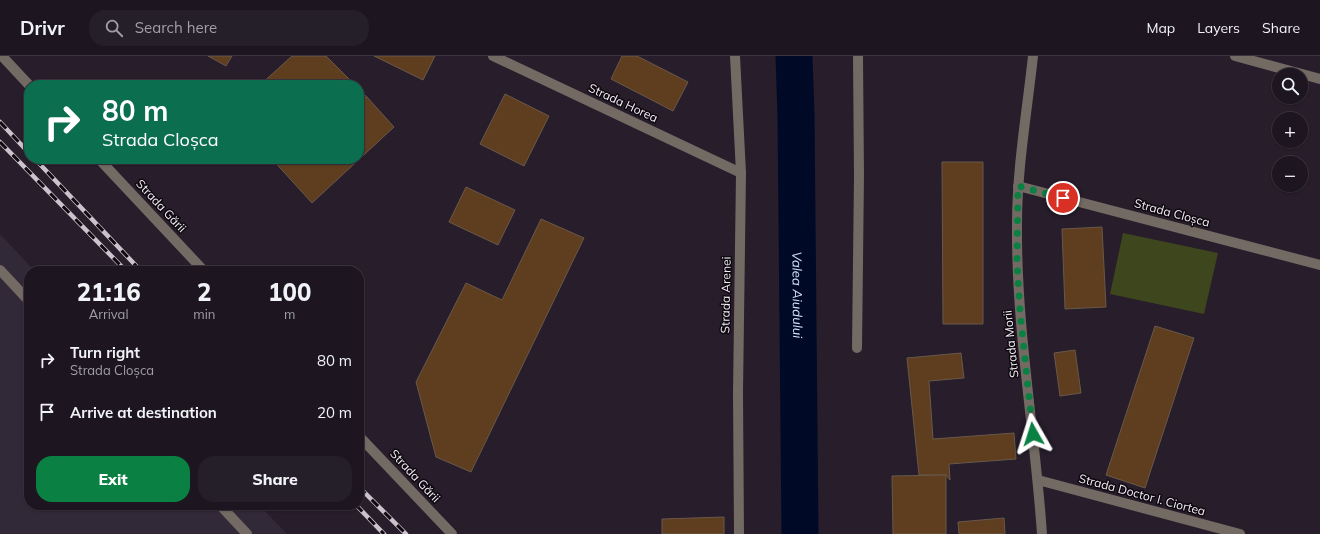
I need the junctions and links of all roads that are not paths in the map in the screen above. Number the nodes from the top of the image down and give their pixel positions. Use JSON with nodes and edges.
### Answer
{"nodes":[{"id":1,"x":2,"y":56,"type":"edge"},
{"id":2,"x":493,"y":56,"type":"edge"},
{"id":3,"x":735,"y":56,"type":"edge"},
{"id":4,"x":858,"y":56,"type":"edge"},
{"id":5,"x":1034,"y":56,"type":"edge"},
{"id":6,"x":1235,"y":56,"type":"edge"},
{"id":7,"x":1320,"y":79,"type":"edge"},
{"id":8,"x":24,"y":80,"type":"edge"},
{"id":9,"x":104,"y":164,"type":"edge"},
{"id":10,"x":741,"y":173,"type":"junction"},
{"id":11,"x":1018,"y":186,"type":"junction"},
{"id":12,"x":1320,"y":265,"type":"edge"},
{"id":13,"x":199,"y":266,"type":"edge"},
{"id":14,"x":0,"y":270,"type":"edge"},
{"id":15,"x":24,"y":296,"type":"edge"},
{"id":16,"x":857,"y":348,"type":"dead end"},
{"id":17,"x":364,"y":441,"type":"edge"},
{"id":18,"x":1038,"y":480,"type":"junction"},
{"id":19,"x":225,"y":510,"type":"edge"},
{"id":20,"x":247,"y":534,"type":"edge"},
{"id":21,"x":452,"y":534,"type":"edge"},
{"id":22,"x":738,"y":534,"type":"edge"},
{"id":23,"x":1042,"y":534,"type":"edge"},
{"id":24,"x":1240,"y":534,"type":"edge"}],
"edges":[{"from":1,"to":8,"type":"street"},
{"from":2,"to":10,"type":"street","name":"Strada Horea"},
{"from":3,"to":10,"type":"street","name":"Strada Arenei"},
{"from":4,"to":16,"type":"street"},
{"from":5,"to":11,"type":"street","name":"Strada Morii"},
{"from":6,"to":7,"type":"street"},
{"from":9,"to":13,"type":"street","name":"Strada Gării"},
{"from":10,"to":22,"type":"street","name":"Strada Arenei"},
{"from":11,"to":12,"type":"street","name":"Strada Cloșca"},
{"from":11,"to":18,"type":"street","name":"Strada Morii"},
{"from":14,"to":15,"type":"street"},
{"from":17,"to":21,"type":"street","name":"Strada Gării"},
{"from":18,"to":23,"type":"street","name":"Strada Morii"},
{"from":18,"to":24,"type":"street","name":"Strada Doctor I. Ciortea"},
{"from":19,"to":20,"type":"street"}]}
